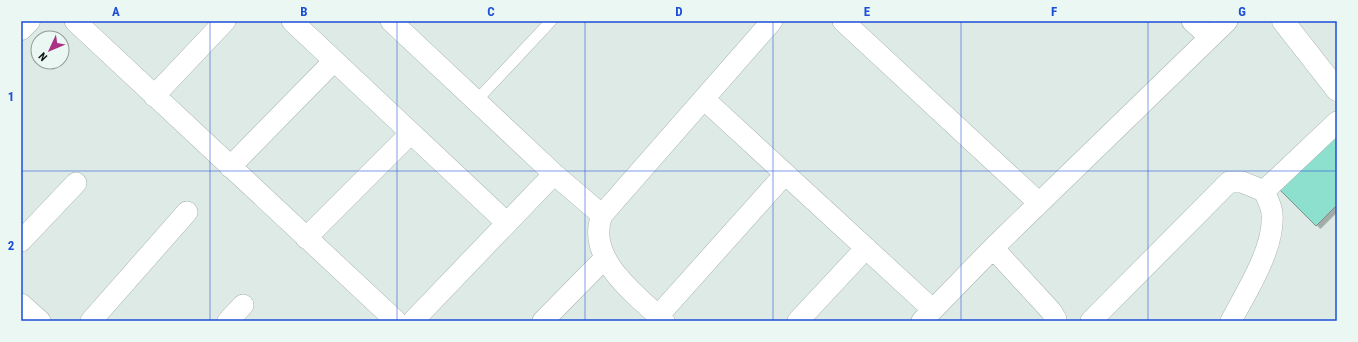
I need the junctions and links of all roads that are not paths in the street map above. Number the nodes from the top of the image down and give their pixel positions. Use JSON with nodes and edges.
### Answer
{"nodes":[{"id":1,"x":29,"y":21,"type":"edge"},
{"id":2,"x":75,"y":21,"type":"edge"},
{"id":3,"x":225,"y":21,"type":"edge"},
{"id":4,"x":292,"y":21,"type":"edge"},
{"id":5,"x":391,"y":21,"type":"edge"},
{"id":6,"x":551,"y":21,"type":"edge"},
{"id":7,"x":772,"y":21,"type":"edge"},
{"id":8,"x":843,"y":21,"type":"edge"},
{"id":9,"x":1192,"y":21,"type":"edge"},
{"id":10,"x":1227,"y":21,"type":"edge"},
{"id":11,"x":1283,"y":21,"type":"edge"},
{"id":12,"x":21,"y":29,"type":"edge"},
{"id":13,"x":1210,"y":37,"type":"junction"},
{"id":14,"x":334,"y":61,"type":"junction"},
{"id":15,"x":1336,"y":85,"type":"edge"},
{"id":16,"x":154,"y":96,"type":"junction"},
{"id":17,"x":704,"y":99,"type":"junction"},
{"id":18,"x":476,"y":101,"type":"junction"},
{"id":19,"x":1337,"y":122,"type":"edge"},
{"id":20,"x":411,"y":133,"type":"junction"},
{"id":21,"x":230,"y":166,"type":"junction"},
{"id":22,"x":554,"y":174,"type":"junction"},
{"id":23,"x":785,"y":174,"type":"junction"},
{"id":24,"x":76,"y":183,"type":"dead end"},
{"id":25,"x":1264,"y":191,"type":"junction"},
{"id":26,"x":1039,"y":203,"type":"junction"},
{"id":27,"x":187,"y":212,"type":"dead end"},
{"id":28,"x":602,"y":215,"type":"junction"},
{"id":29,"x":507,"y":223,"type":"junction"},
{"id":30,"x":306,"y":238,"type":"junction"},
{"id":31,"x":21,"y":241,"type":"edge"},
{"id":32,"x":866,"y":248,"type":"junction"},
{"id":33,"x":993,"y":248,"type":"junction"},
{"id":34,"x":605,"y":258,"type":"junction"},
{"id":35,"x":21,"y":304,"type":"edge"},
{"id":36,"x":244,"y":305,"type":"dead end"},
{"id":37,"x":927,"y":315,"type":"edge"},
{"id":38,"x":661,"y":318,"type":"edge"},
{"id":39,"x":40,"y":321,"type":"edge"},
{"id":40,"x":91,"y":321,"type":"edge"},
{"id":41,"x":228,"y":321,"type":"edge"},
{"id":42,"x":396,"y":321,"type":"edge"},
{"id":43,"x":413,"y":321,"type":"edge"},
{"id":44,"x":543,"y":321,"type":"edge"},
{"id":45,"x":798,"y":321,"type":"edge"},
{"id":46,"x":1056,"y":321,"type":"edge"},
{"id":47,"x":1092,"y":321,"type":"edge"},
{"id":48,"x":1231,"y":321,"type":"edge"}],
"edges":[{"from":1,"to":12,"type":"main road"},
{"from":2,"to":16,"type":"street"},
{"from":3,"to":16,"type":"street"},
{"from":4,"to":14,"type":"street"},
{"from":5,"to":18,"type":"street"},
{"from":6,"to":18,"type":"lane"},
{"from":7,"to":17,"type":"street"},
{"from":8,"to":26,"type":"street"},
{"from":9,"to":13,"type":"street"},
{"from":10,"to":13,"type":"street"},
{"from":11,"to":15,"type":"main road"},
{"from":13,"to":26,"type":"street"},
{"from":14,"to":20,"type":"street"},
{"from":14,"to":21,"type":"street"},
{"from":16,"to":21,"type":"street"},
{"from":17,"to":23,"type":"street"},
{"from":17,"to":28,"type":"street"},
{"from":18,"to":22,"type":"street"},
{"from":19,"to":25,"type":"street"},
{"from":20,"to":29,"type":"street"},
{"from":20,"to":30,"type":"street"},
{"from":21,"to":30,"type":"street"},
{"from":22,"to":28,"type":"street"},
{"from":22,"to":29,"type":"street"},
{"from":23,"to":32,"type":"street"},
{"from":23,"to":38,"type":"street"},
{"from":24,"to":31,"type":"street"},
{"from":25,"to":47,"type":"street"},
{"from":25,"to":48,"type":"street"},
{"from":26,"to":33,"type":"street"},
{"from":27,"to":40,"type":"street"},
{"from":28,"to":34,"type":"street"},
{"from":29,"to":43,"type":"street"},
{"from":30,"to":42,"type":"street"},
{"from":32,"to":37,"type":"street"},
{"from":32,"to":45,"type":"street"},
{"from":33,"to":37,"type":"street"},
{"from":33,"to":46,"type":"street"},
{"from":34,"to":38,"type":"street"},
{"from":34,"to":44,"type":"street"},
{"from":35,"to":39,"type":"street"},
{"from":36,"to":41,"type":"street"}]}
